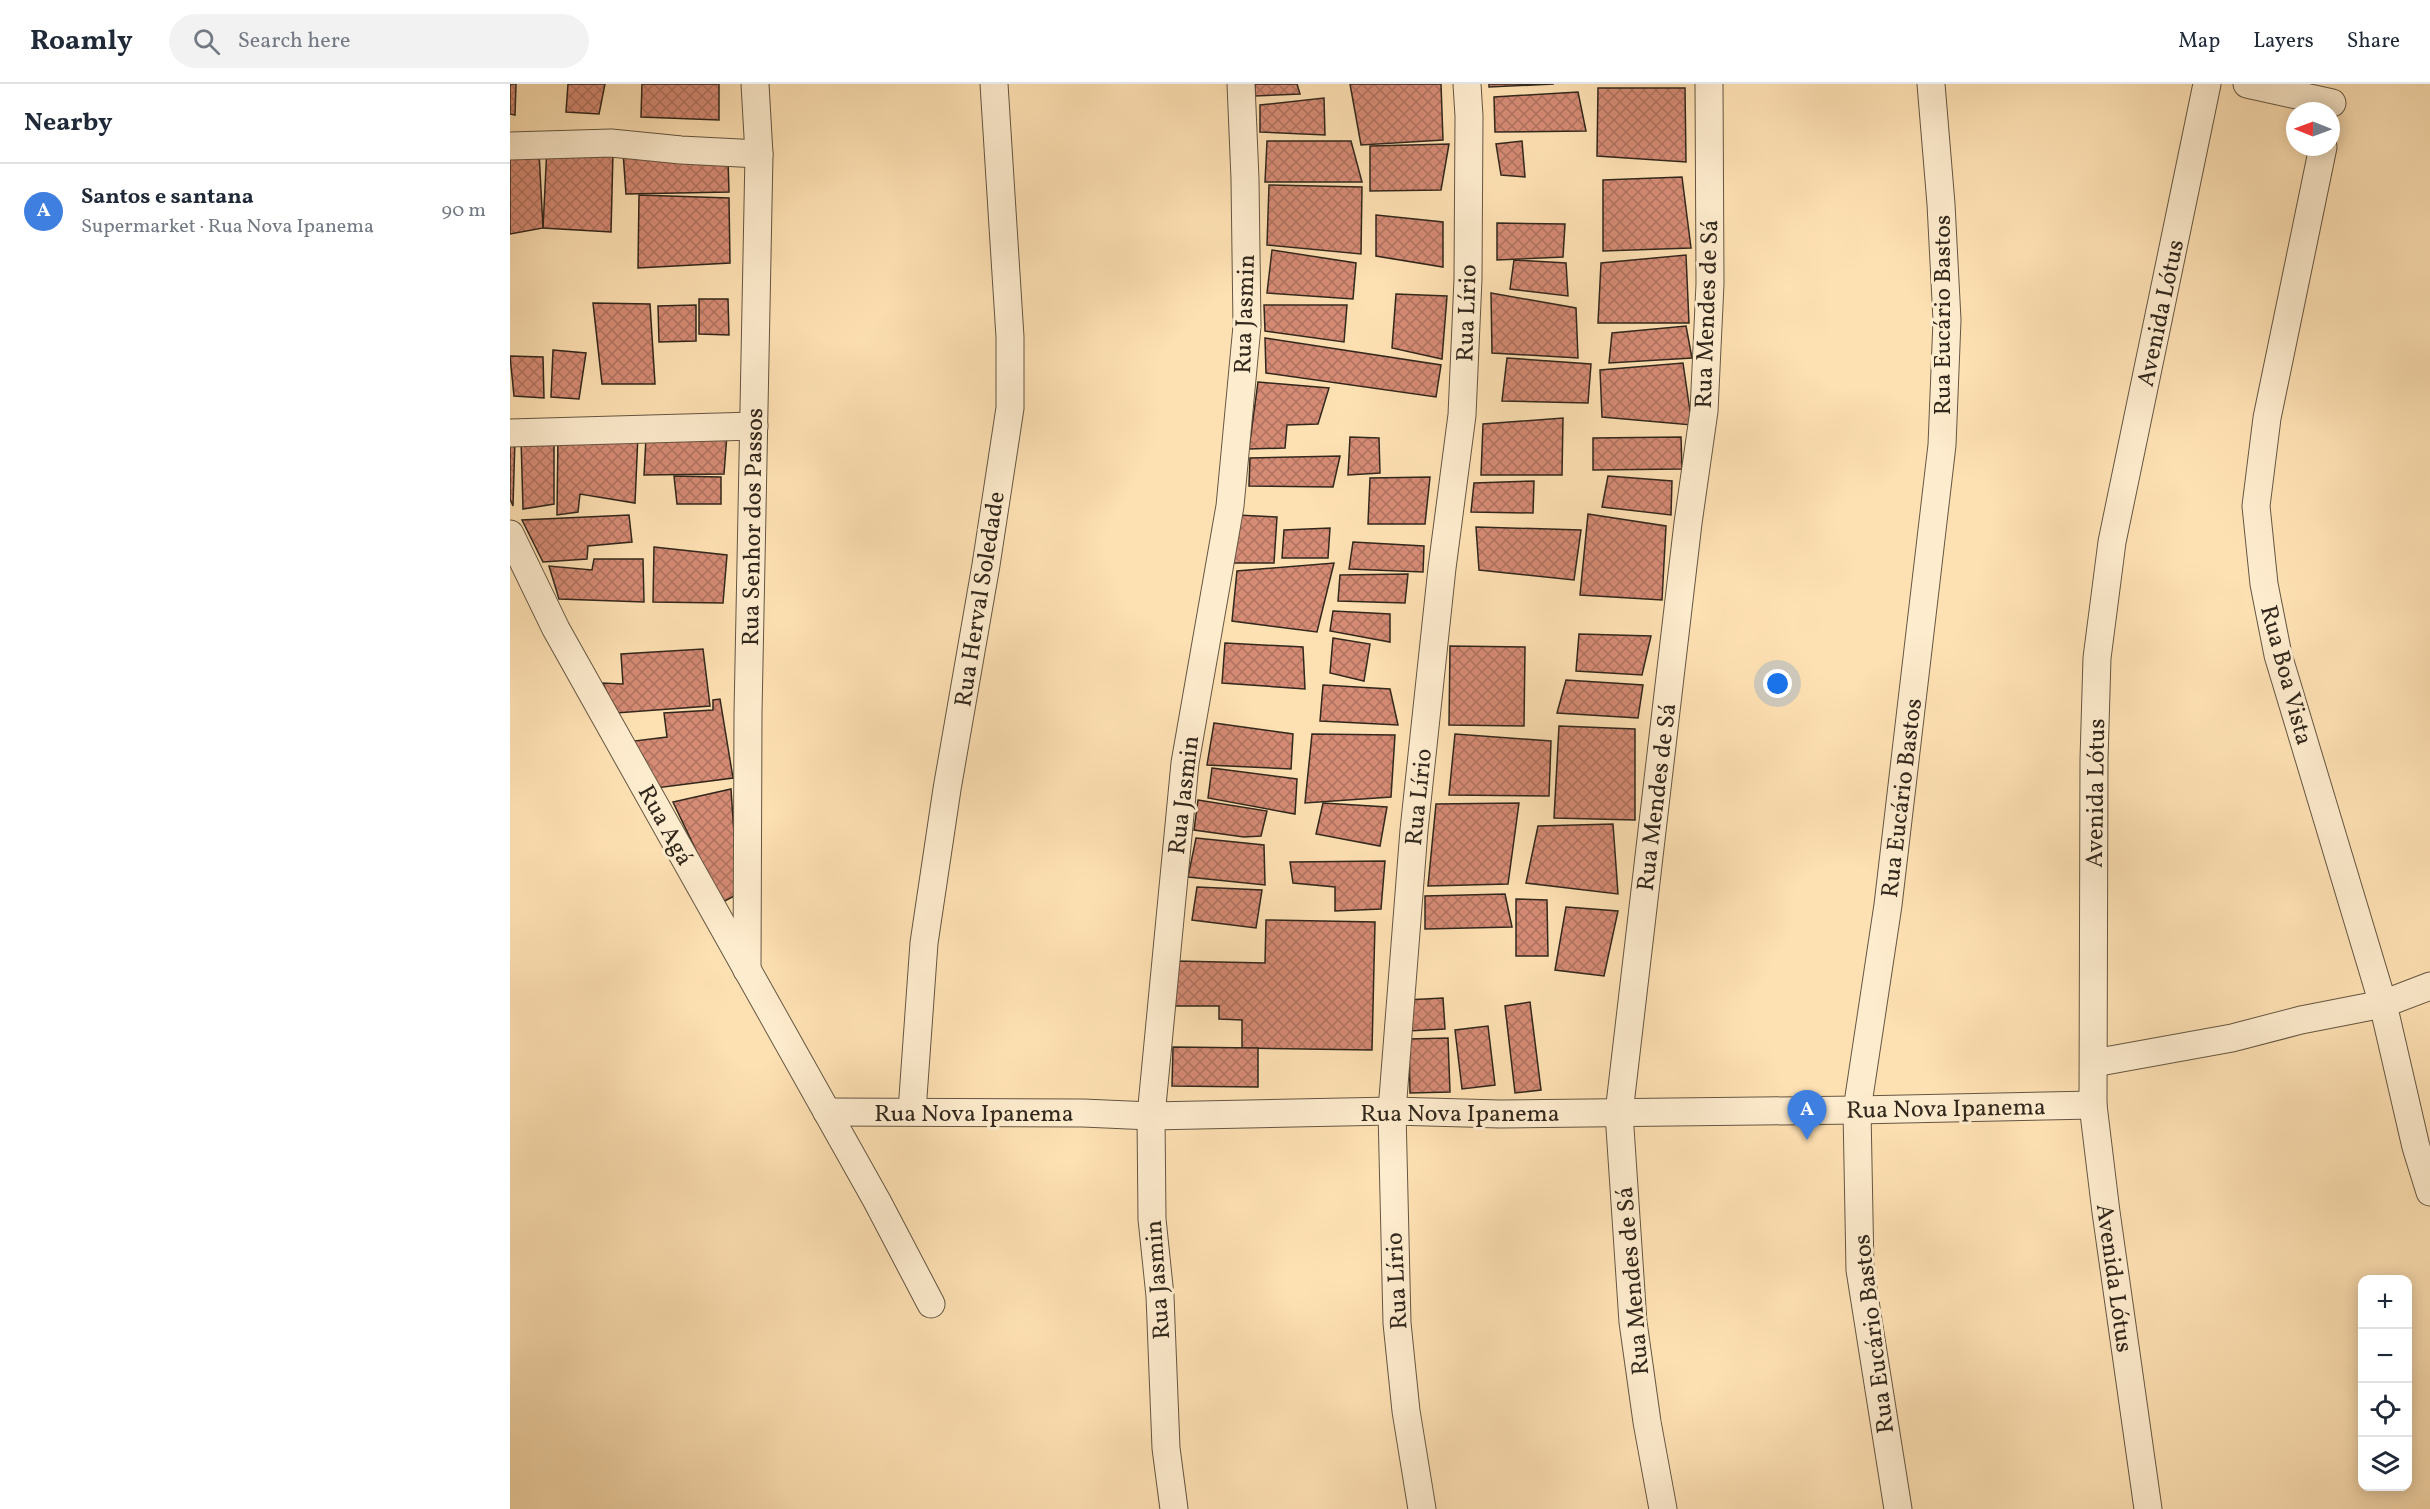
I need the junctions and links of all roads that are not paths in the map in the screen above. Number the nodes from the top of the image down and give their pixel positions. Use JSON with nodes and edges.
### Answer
{"nodes":[{"id":1,"x":755,"y":84,"type":"edge"},
{"id":2,"x":994,"y":84,"type":"edge"},
{"id":3,"x":1241,"y":84,"type":"edge"},
{"id":4,"x":1467,"y":84,"type":"edge"},
{"id":5,"x":1708,"y":84,"type":"edge"},
{"id":6,"x":1932,"y":84,"type":"edge"},
{"id":7,"x":2207,"y":84,"type":"edge"},
{"id":8,"x":2247,"y":84,"type":"edge"},
{"id":9,"x":2333,"y":99,"type":"edge"},
{"id":10,"x":510,"y":146,"type":"edge"},
{"id":11,"x":759,"y":154,"type":"junction"},
{"id":12,"x":2321,"y":156,"type":"edge"},
{"id":13,"x":754,"y":426,"type":"junction"},
{"id":14,"x":510,"y":433,"type":"edge"},
{"id":15,"x":510,"y":534,"type":"edge"},
{"id":16,"x":747,"y":970,"type":"junction"},
{"id":17,"x":2430,"y":986,"type":"edge"},
{"id":18,"x":2383,"y":1004,"type":"junction"},
{"id":19,"x":2094,"y":1063,"type":"junction"},
{"id":20,"x":2093,"y":1105,"type":"junction"},
{"id":21,"x":1857,"y":1110,"type":"junction"},
{"id":22,"x":912,"y":1111,"type":"junction"},
{"id":23,"x":1392,"y":1111,"type":"junction"},
{"id":24,"x":827,"y":1112,"type":"junction"},
{"id":25,"x":1619,"y":1113,"type":"junction"},
{"id":26,"x":1151,"y":1116,"type":"junction"},
{"id":27,"x":2430,"y":1192,"type":"edge"},
{"id":28,"x":931,"y":1304,"type":"dead end"},
{"id":29,"x":1174,"y":1509,"type":"edge"},
{"id":30,"x":1422,"y":1509,"type":"edge"},
{"id":31,"x":1663,"y":1509,"type":"edge"},
{"id":32,"x":1898,"y":1509,"type":"edge"},
{"id":33,"x":2148,"y":1509,"type":"edge"}],
"edges":[{"from":1,"to":11,"type":"street","name":"Rua Senhor dos Passos"},
{"from":2,"to":22,"type":"street","name":"Rua Herval Soledade"},
{"from":3,"to":26,"type":"street","name":"Rua Jasmin"},
{"from":4,"to":23,"type":"street","name":"Rua Lírio"},
{"from":5,"to":25,"type":"street","name":"Rua Mendes de Sá"},
{"from":6,"to":21,"type":"street","name":"Rua Eucário Bastos"},
{"from":7,"to":19,"type":"street","name":"Avenida Lótus"},
{"from":8,"to":9,"type":"street"},
{"from":10,"to":11,"type":"street"},
{"from":11,"to":13,"type":"street","name":"Rua Senhor dos Passos"},
{"from":12,"to":18,"type":"street","name":"Rua Boa Vista"},
{"from":13,"to":14,"type":"street"},
{"from":13,"to":16,"type":"street","name":"Rua Senhor dos Passos"},
{"from":15,"to":16,"type":"street","name":"Rua Agá"},
{"from":16,"to":24,"type":"street","name":"Rua Agá"},
{"from":17,"to":18,"type":"street"},
{"from":18,"to":19,"type":"street"},
{"from":18,"to":27,"type":"street","name":"Rua Boa Vista"},
{"from":19,"to":20,"type":"street","name":"Avenida Lótus"},
{"from":20,"to":21,"type":"street","name":"Rua Nova Ipanema"},
{"from":20,"to":33,"type":"street","name":"Avenida Lótus"},
{"from":21,"to":25,"type":"street","name":"Rua Nova Ipanema"},
{"from":21,"to":32,"type":"street","name":"Rua Eucário Bastos"},
{"from":22,"to":24,"type":"street","name":"Rua Nova Ipanema"},
{"from":22,"to":26,"type":"street","name":"Rua Nova Ipanema"},
{"from":23,"to":25,"type":"street","name":"Rua Nova Ipanema"},
{"from":23,"to":26,"type":"street","name":"Rua Nova Ipanema"},
{"from":23,"to":30,"type":"street","name":"Rua Lírio"},
{"from":24,"to":28,"type":"street","name":"Rua Agá"},
{"from":25,"to":31,"type":"street","name":"Rua Mendes de Sá"},
{"from":26,"to":29,"type":"street","name":"Rua Jasmin"}]}
